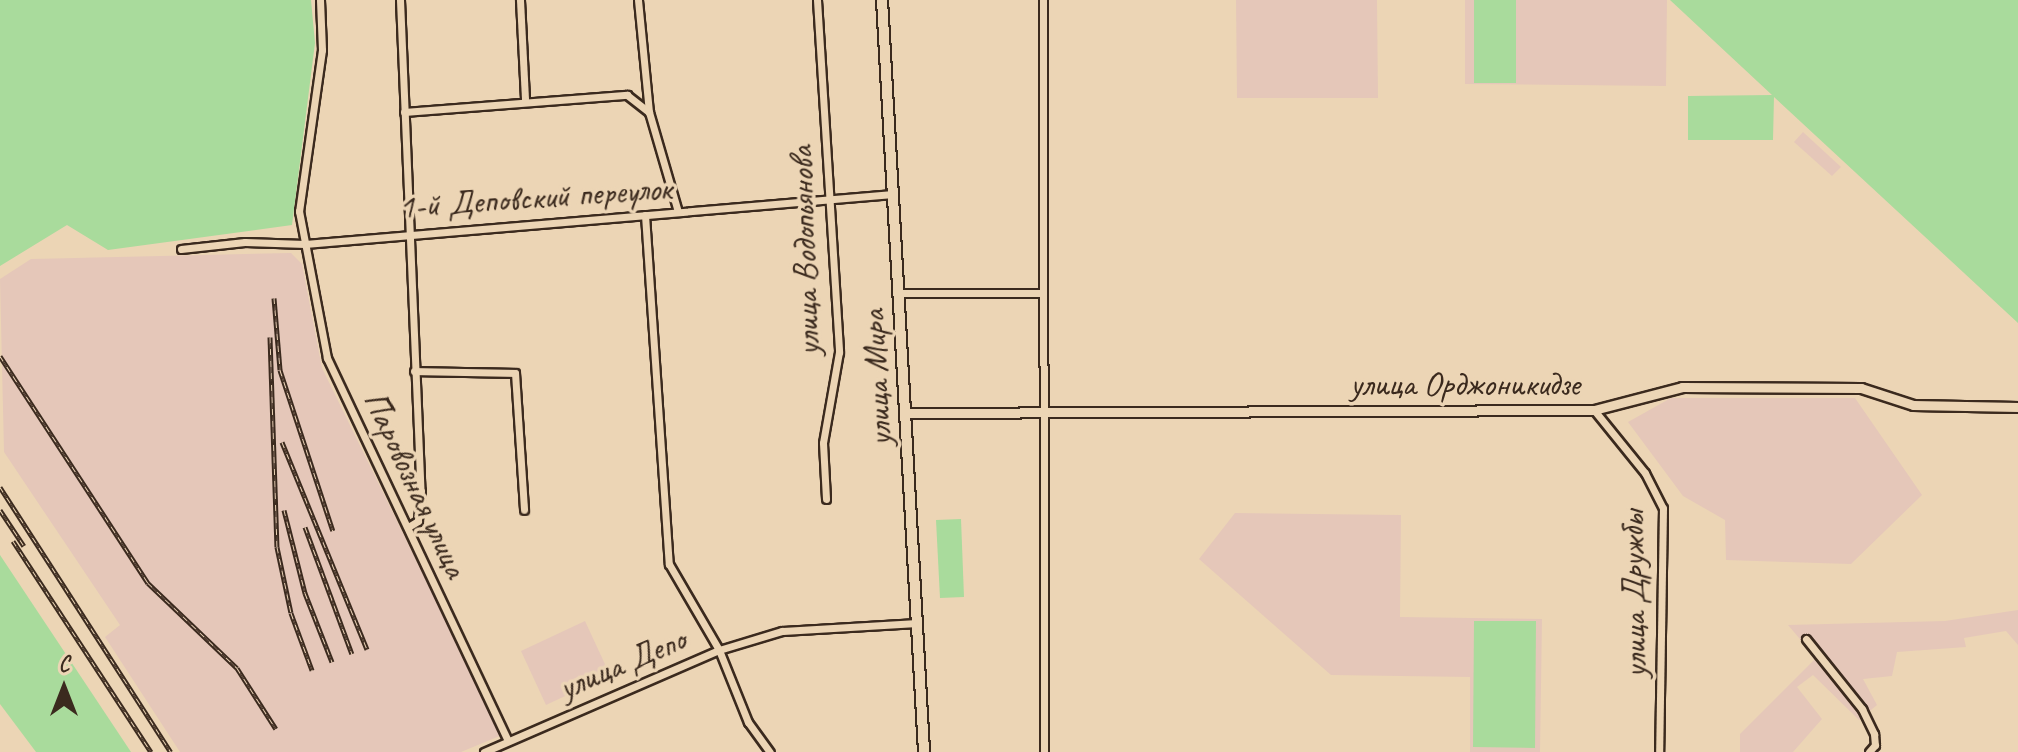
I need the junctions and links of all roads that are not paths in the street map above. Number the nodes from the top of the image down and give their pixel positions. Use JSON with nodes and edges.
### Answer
{"nodes":[{"id":1,"x":320,"y":0,"type":"edge"},
{"id":2,"x":400,"y":0,"type":"edge"},
{"id":3,"x":520,"y":0,"type":"edge"},
{"id":4,"x":638,"y":0,"type":"edge"},
{"id":5,"x":817,"y":0,"type":"edge"},
{"id":6,"x":882,"y":0,"type":"edge"},
{"id":7,"x":1043,"y":0,"type":"edge"},
{"id":8,"x":525,"y":99,"type":"junction"},
{"id":9,"x":404,"y":112,"type":"junction"},
{"id":10,"x":649,"y":112,"type":"junction"},
{"id":11,"x":893,"y":194,"type":"junction"},
{"id":12,"x":829,"y":197,"type":"junction"},
{"id":13,"x":678,"y":212,"type":"junction"},
{"id":14,"x":645,"y":215,"type":"junction"},
{"id":15,"x":410,"y":231,"type":"junction"},
{"id":16,"x":305,"y":244,"type":"junction"},
{"id":17,"x":181,"y":249,"type":"dead end"},
{"id":18,"x":899,"y":293,"type":"junction"},
{"id":19,"x":1043,"y":293,"type":"junction"},
{"id":20,"x":414,"y":371,"type":"junction"},
{"id":21,"x":2018,"y":407,"type":"edge"},
{"id":22,"x":1594,"y":410,"type":"junction"},
{"id":23,"x":1041,"y":411,"type":"junction"},
{"id":24,"x":906,"y":413,"type":"junction"},
{"id":25,"x":826,"y":499,"type":"dead end"},
{"id":26,"x":524,"y":510,"type":"dead end"},
{"id":27,"x":408,"y":527,"type":"junction"},
{"id":28,"x":918,"y":623,"type":"junction"},
{"id":29,"x":1806,"y":639,"type":"dead end"},
{"id":30,"x":719,"y":650,"type":"junction"},
{"id":31,"x":507,"y":739,"type":"junction"},
{"id":32,"x":484,"y":752,"type":"edge"},
{"id":33,"x":770,"y":752,"type":"edge"},
{"id":34,"x":924,"y":752,"type":"edge"},
{"id":35,"x":1044,"y":752,"type":"edge"},
{"id":36,"x":1659,"y":752,"type":"edge"},
{"id":37,"x":1869,"y":752,"type":"edge"}],
"edges":[{"from":1,"to":16,"type":"street","name":"Паровозная улица"},
{"from":2,"to":9,"type":"street"},
{"from":3,"to":8,"type":"street"},
{"from":4,"to":10,"type":"street"},
{"from":5,"to":12,"type":"street","name":"улица Водопьянова"},
{"from":6,"to":11,"type":"main road","name":"улица Мира"},
{"from":7,"to":19,"type":"street"},
{"from":8,"to":9,"type":"street"},
{"from":8,"to":10,"type":"street"},
{"from":9,"to":15,"type":"street"},
{"from":10,"to":13,"type":"street"},
{"from":11,"to":12,"type":"street","name":"1-й Деповский переулок"},
{"from":11,"to":18,"type":"main road","name":"улица Мира"},
{"from":12,"to":13,"type":"street","name":"1-й Деповский переулок"},
{"from":12,"to":25,"type":"street","name":"улица Водопьянова"},
{"from":13,"to":14,"type":"street","name":"1-й Деповский переулок"},
{"from":14,"to":15,"type":"street","name":"1-й Деповский переулок"},
{"from":14,"to":30,"type":"street"},
{"from":15,"to":16,"type":"street","name":"1-й Деповский переулок"},
{"from":15,"to":20,"type":"street"},
{"from":16,"to":17,"type":"street","name":"1-й Деповский переулок"},
{"from":16,"to":27,"type":"street","name":"Паровозная улица"},
{"from":18,"to":19,"type":"street"},
{"from":18,"to":24,"type":"main road","name":"улица Мира"},
{"from":19,"to":23,"type":"street"},
{"from":20,"to":26,"type":"street"},
{"from":20,"to":27,"type":"street"},
{"from":21,"to":22,"type":"street","name":"улица Орджоникидзе"},
{"from":22,"to":23,"type":"street","name":"улица Орджоникидзе"},
{"from":22,"to":36,"type":"street","name":"улица Дружбы"},
{"from":23,"to":24,"type":"street","name":"улица Орджоникидзе"},
{"from":23,"to":35,"type":"street"},
{"from":24,"to":28,"type":"main road","name":"улица Мира"},
{"from":27,"to":31,"type":"street","name":"Паровозная улица"},
{"from":28,"to":30,"type":"street"},
{"from":28,"to":34,"type":"main road","name":"улица Мира"},
{"from":29,"to":37,"type":"street"},
{"from":30,"to":31,"type":"street","name":"улица Депо"},
{"from":30,"to":33,"type":"street","name":"улица Депо"},
{"from":31,"to":32,"type":"street","name":"улица Депо"}]}
